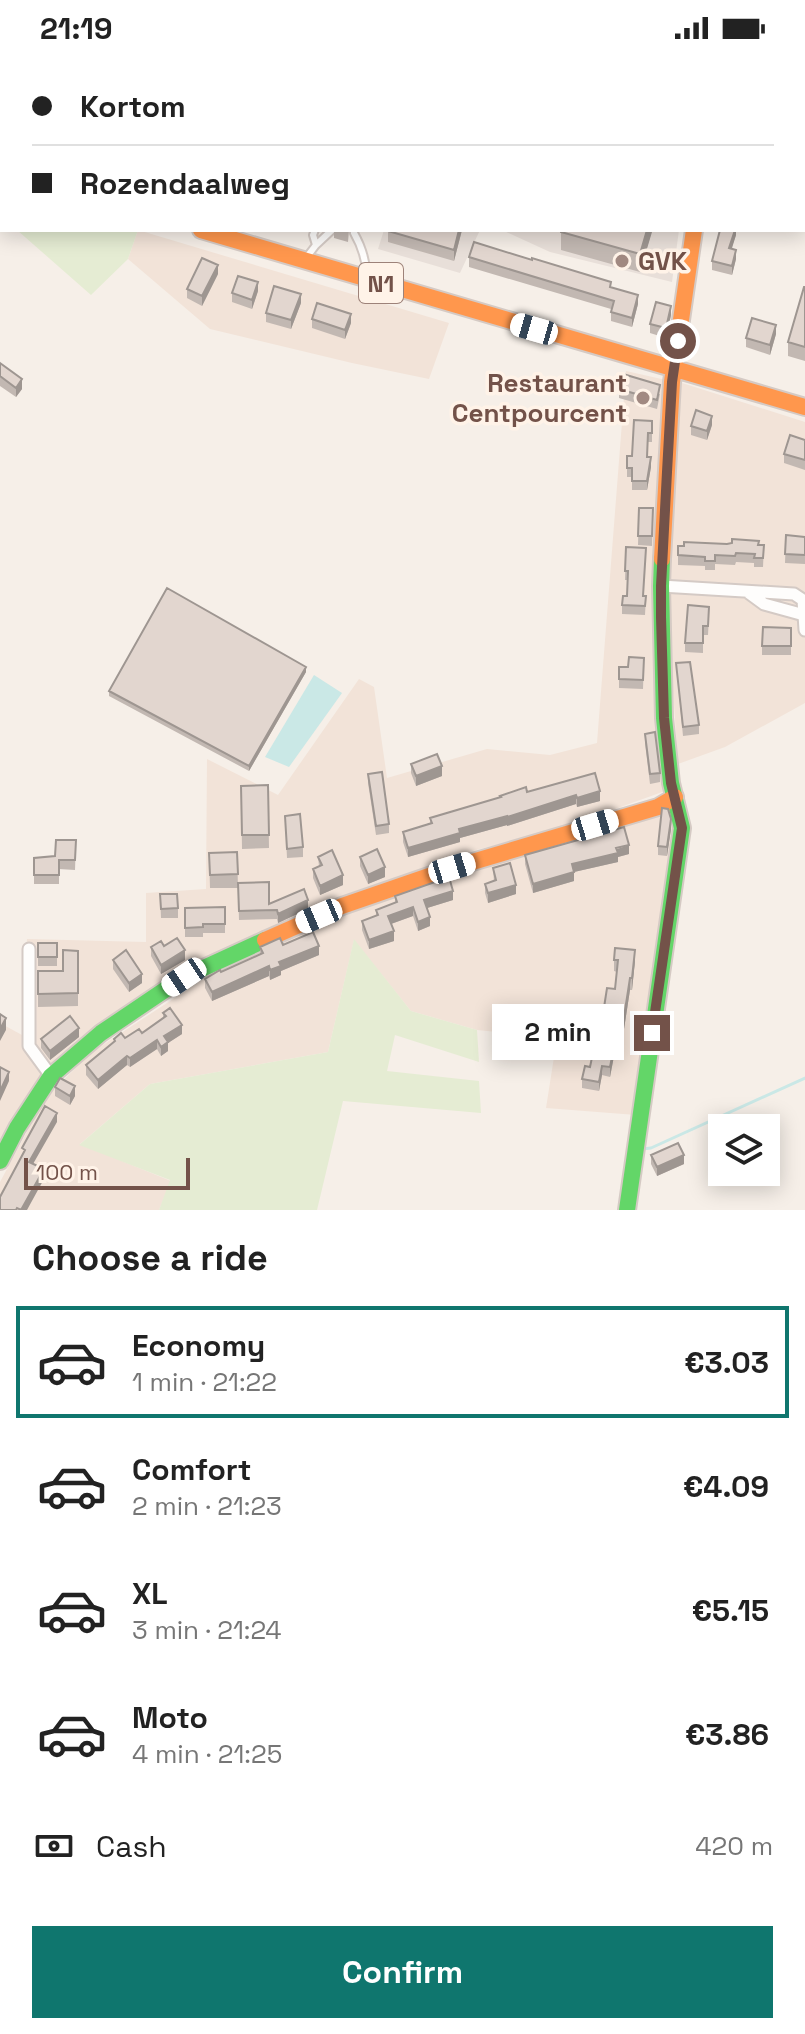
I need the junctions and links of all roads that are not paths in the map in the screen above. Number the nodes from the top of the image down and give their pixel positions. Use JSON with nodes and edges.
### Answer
{"nodes":[{"id":1,"x":208,"y":232,"type":"edge"},
{"id":2,"x":314,"y":232,"type":"edge"},
{"id":3,"x":330,"y":232,"type":"edge"},
{"id":4,"x":362,"y":232,"type":"edge"},
{"id":5,"x":694,"y":232,"type":"edge"},
{"id":6,"x":354,"y":233,"type":"dead end"},
{"id":7,"x":359,"y":241,"type":"junction"},
{"id":8,"x":316,"y":245,"type":"junction"},
{"id":9,"x":304,"y":260,"type":"junction"},
{"id":10,"x":367,"y":279,"type":"junction"},
{"id":11,"x":674,"y":369,"type":"junction"},
{"id":12,"x":805,"y":407,"type":"edge"},
{"id":13,"x":661,"y":586,"type":"junction"},
{"id":14,"x":748,"y":592,"type":"junction"},
{"id":15,"x":804,"y":615,"type":"edge"},
{"id":16,"x":805,"y":630,"type":"edge"},
{"id":17,"x":675,"y":797,"type":"junction"},
{"id":18,"x":29,"y":949,"type":"dead end"},
{"id":19,"x":51,"y":1076,"type":"junction"},
{"id":20,"x":0,"y":1161,"type":"edge"},
{"id":21,"x":627,"y":1210,"type":"edge"}],
"edges":[{"from":1,"to":9,"type":"street","number":"N1"},
{"from":2,"to":8,"type":"lane"},
{"from":3,"to":8,"type":"lane"},
{"from":4,"to":7,"type":"lane"},
{"from":5,"to":11,"type":"street"},
{"from":6,"to":7,"type":"lane"},
{"from":7,"to":10,"type":"lane"},
{"from":8,"to":9,"type":"lane"},
{"from":9,"to":10,"type":"street","number":"N1"},
{"from":10,"to":11,"type":"street","number":"N1"},
{"from":11,"to":12,"type":"street","number":"N1"},
{"from":11,"to":13,"type":"street"},
{"from":13,"to":14,"type":"street"},
{"from":13,"to":17,"type":"street"},
{"from":14,"to":15,"type":"street"},
{"from":14,"to":15,"type":"street"},
{"from":15,"to":16,"type":"street"},
{"from":17,"to":19,"type":"street"},
{"from":17,"to":21,"type":"street"},
{"from":18,"to":19,"type":"street"},
{"from":19,"to":20,"type":"street"}]}
